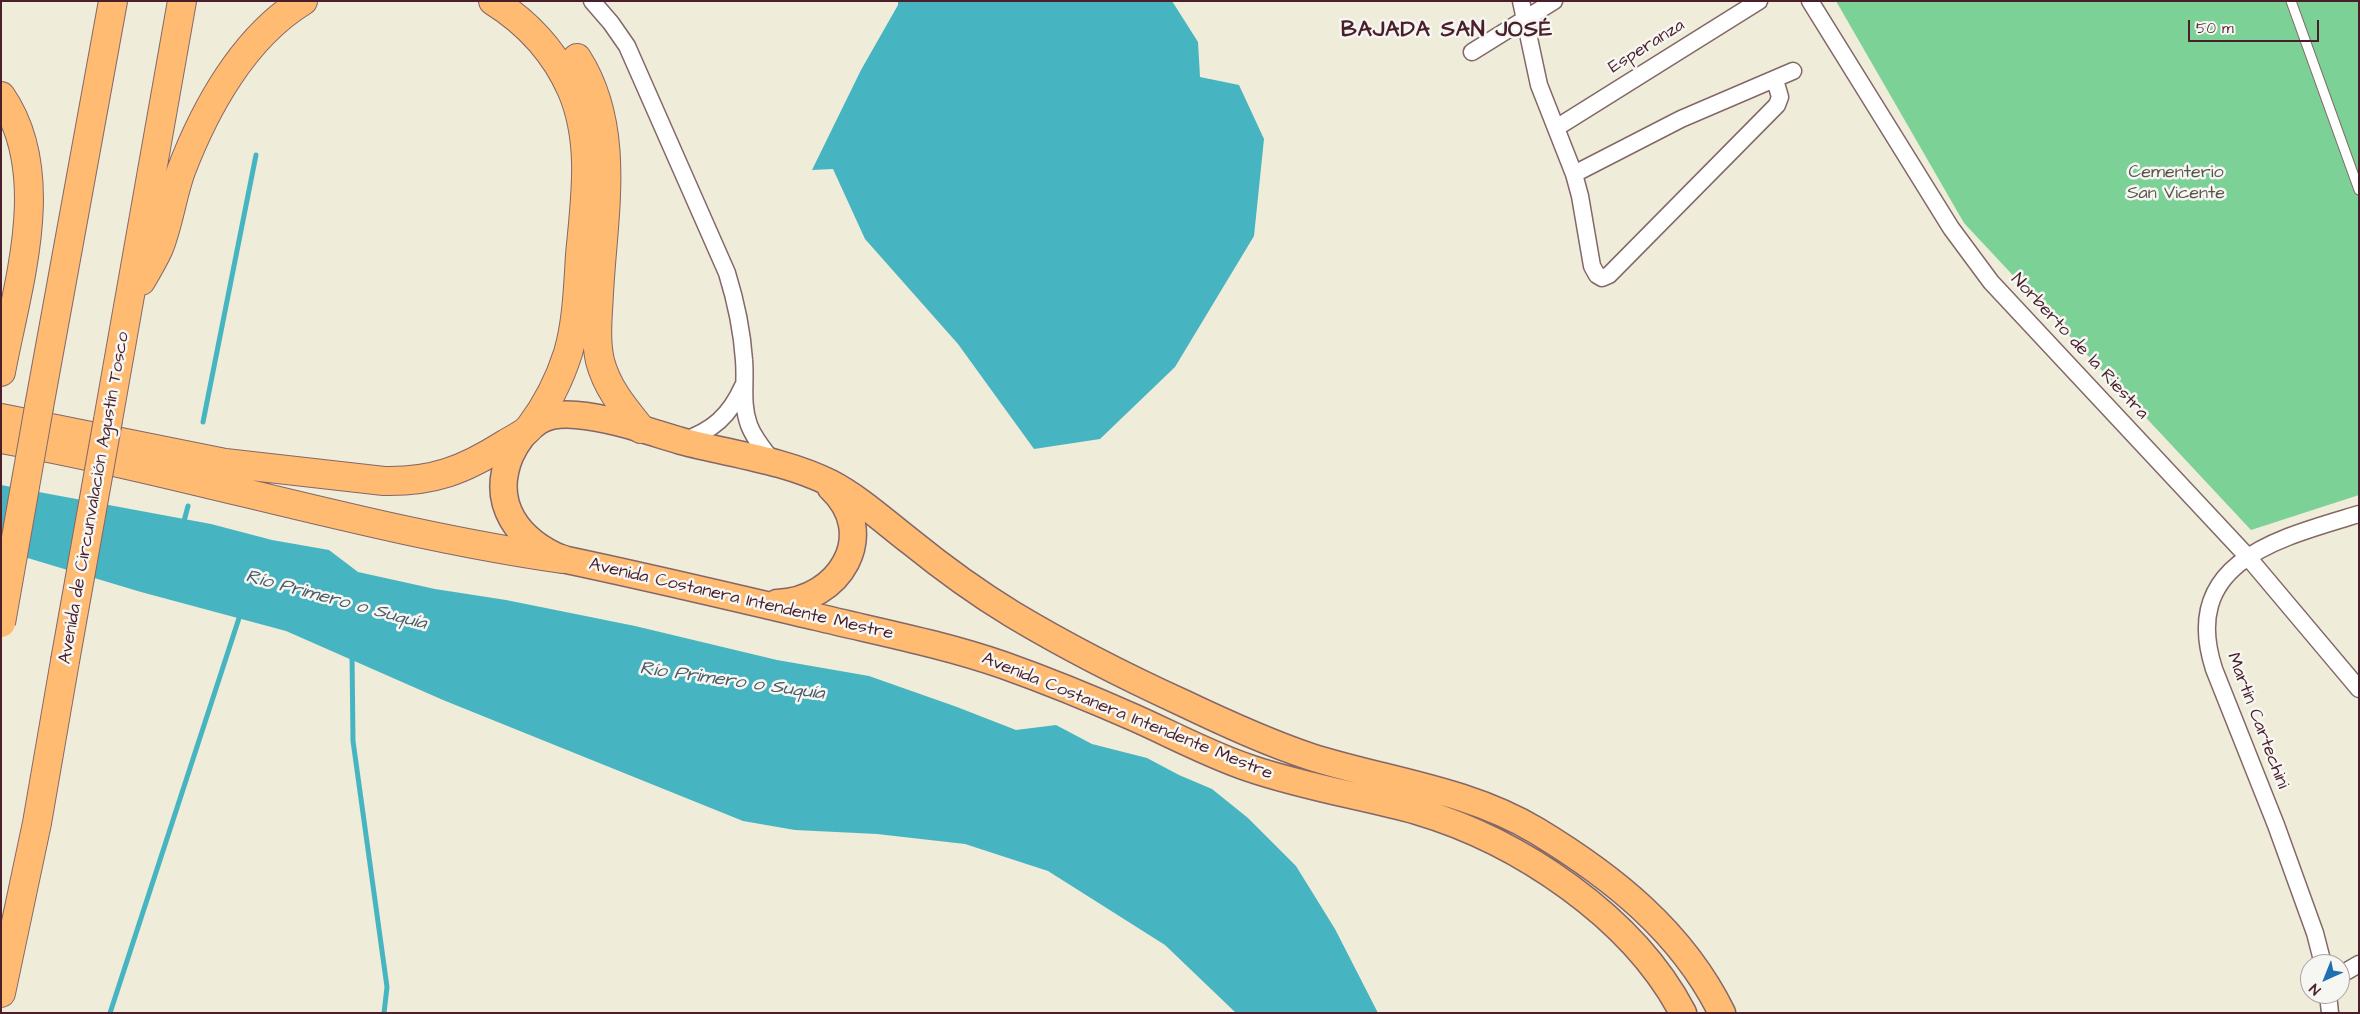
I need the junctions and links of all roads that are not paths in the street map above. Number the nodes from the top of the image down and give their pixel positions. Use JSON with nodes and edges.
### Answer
{"nodes":[{"id":1,"x":113,"y":1,"type":"edge"},
{"id":2,"x":182,"y":1,"type":"edge"},
{"id":3,"x":303,"y":1,"type":"edge"},
{"id":4,"x":493,"y":1,"type":"edge"},
{"id":5,"x":526,"y":1,"type":"edge"},
{"id":6,"x":592,"y":1,"type":"edge"},
{"id":7,"x":1521,"y":1,"type":"edge"},
{"id":8,"x":1554,"y":1,"type":"edge"},
{"id":9,"x":1758,"y":1,"type":"edge"},
{"id":10,"x":1810,"y":1,"type":"edge"},
{"id":11,"x":2291,"y":1,"type":"edge"},
{"id":12,"x":1526,"y":19,"type":"junction"},
{"id":13,"x":1472,"y":52,"type":"dead end"},
{"id":14,"x":1793,"y":71,"type":"dead end"},
{"id":15,"x":1775,"y":80,"type":"junction"},
{"id":16,"x":1,"y":96,"type":"edge"},
{"id":17,"x":1556,"y":128,"type":"junction"},
{"id":18,"x":1574,"y":174,"type":"junction"},
{"id":19,"x":2359,"y":190,"type":"edge"},
{"id":20,"x":129,"y":305,"type":"junction"},
{"id":21,"x":1,"y":372,"type":"edge"},
{"id":22,"x":744,"y":384,"type":"junction"},
{"id":23,"x":1,"y":418,"type":"edge"},
{"id":24,"x":529,"y":428,"type":"junction"},
{"id":25,"x":641,"y":429,"type":"junction"},
{"id":26,"x":1,"y":439,"type":"edge"},
{"id":27,"x":682,"y":441,"type":"junction"},
{"id":28,"x":774,"y":463,"type":"junction"},
{"id":29,"x":814,"y":476,"type":"junction"},
{"id":30,"x":2359,"y":514,"type":"edge"},
{"id":31,"x":2247,"y":556,"type":"junction"},
{"id":32,"x":562,"y":559,"type":"junction"},
{"id":33,"x":762,"y":603,"type":"junction"},
{"id":34,"x":1,"y":623,"type":"edge"},
{"id":35,"x":2359,"y":689,"type":"edge"},
{"id":36,"x":2320,"y":954,"type":"edge"},
{"id":37,"x":1,"y":993,"type":"edge"},
{"id":38,"x":1683,"y":1013,"type":"edge"},
{"id":39,"x":1722,"y":1013,"type":"edge"}],
"edges":[{"from":1,"to":34,"type":"highway","bridge":true},
{"from":2,"to":20,"type":"highway","name":"Avenida de Circunvalación Agustín Tosco"},
{"from":3,"to":20,"type":"highway"},
{"from":4,"to":24,"type":"highway"},
{"from":5,"to":25,"type":"highway"},
{"from":6,"to":22,"type":"street"},
{"from":7,"to":12,"type":"street"},
{"from":8,"to":12,"type":"street"},
{"from":9,"to":17,"type":"street","name":"Esperanza"},
{"from":10,"to":31,"type":"street","name":"Norberto de la Riestra"},
{"from":11,"to":19,"type":"lane"},
{"from":12,"to":13,"type":"street"},
{"from":12,"to":17,"type":"street"},
{"from":14,"to":15,"type":"street"},
{"from":15,"to":18,"type":"street"},
{"from":15,"to":18,"type":"street"},
{"from":16,"to":21,"type":"highway"},
{"from":17,"to":18,"type":"street"},
{"from":20,"to":37,"type":"highway","name":"Avenida de Circunvalación Agustín Tosco","bridge":true},
{"from":22,"to":27,"type":"street"},
{"from":22,"to":28,"type":"street"},
{"from":23,"to":24,"type":"highway"},
{"from":24,"to":25,"type":"main road","name":"Avenida Costanera Intendente Mestre"},
{"from":24,"to":32,"type":"main road","name":"Avenida Costanera Intendente Mestre"},
{"from":25,"to":27,"type":"main road","name":"Avenida Costanera Intendente Mestre"},
{"from":26,"to":32,"type":"highway"},
{"from":27,"to":28,"type":"main road","name":"Avenida Costanera Intendente Mestre"},
{"from":28,"to":29,"type":"main road","name":"Avenida Costanera Intendente Mestre"},
{"from":29,"to":33,"type":"main road"},
{"from":29,"to":39,"type":"main road","name":"Avenida Costanera Intendente Mestre"},
{"from":30,"to":31,"type":"street","name":"Martín Cartechini"},
{"from":31,"to":35,"type":"street","name":"Norberto de la Riestra"},
{"from":31,"to":36,"type":"street","name":"Martín Cartechini"},
{"from":32,"to":33,"type":"main road","name":"Avenida Costanera Intendente Mestre"},
{"from":33,"to":38,"type":"main road","name":"Avenida Costanera Intendente Mestre"}]}
